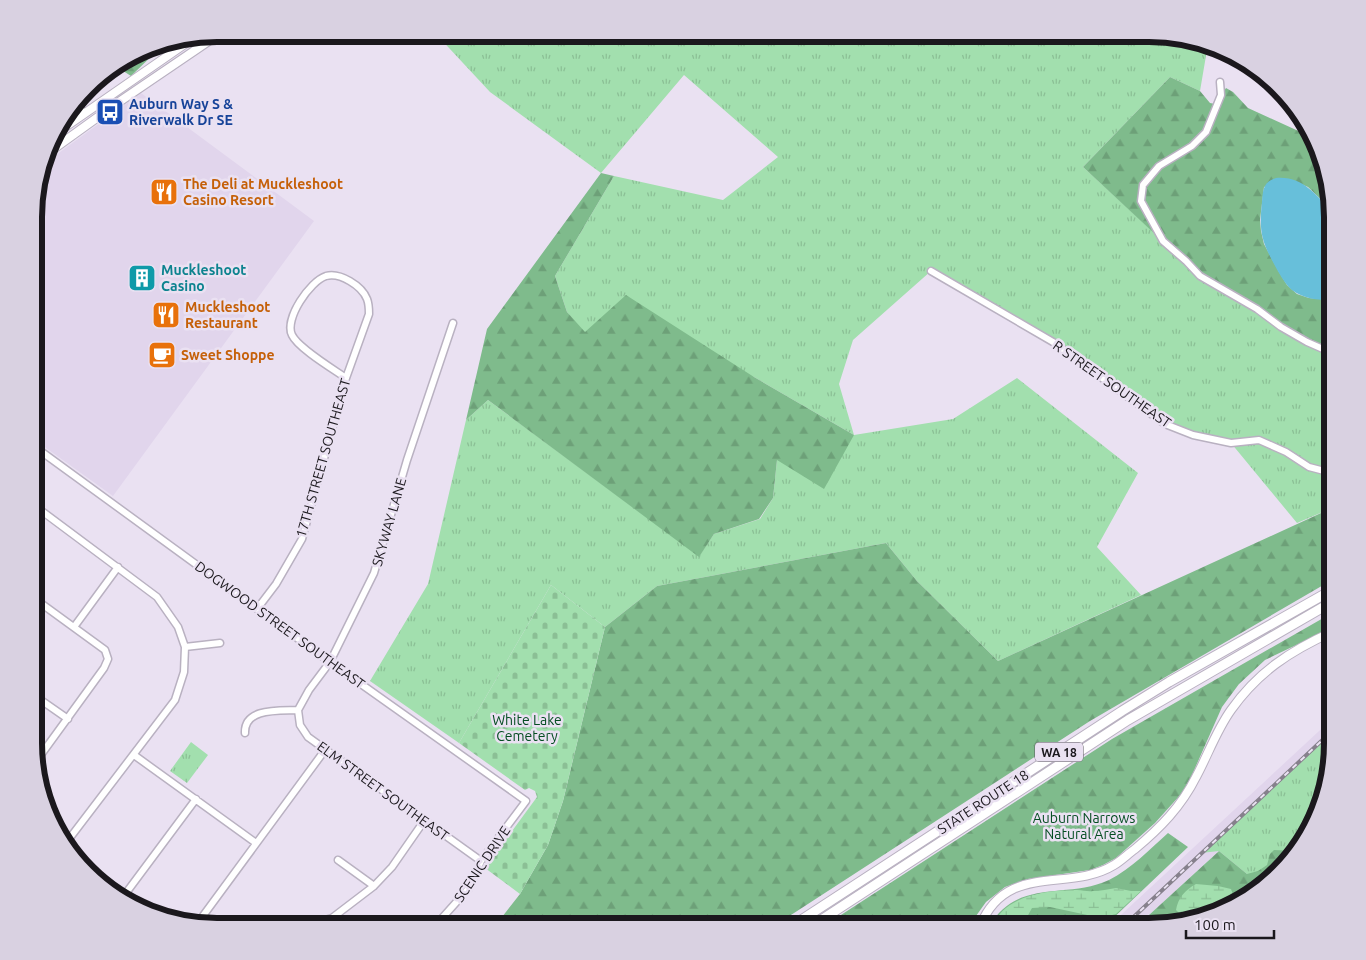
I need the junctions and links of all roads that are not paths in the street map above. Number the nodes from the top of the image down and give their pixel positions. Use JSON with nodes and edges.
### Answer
{"nodes":[{"id":1,"x":206,"y":43,"type":"edge"},
{"id":2,"x":181,"y":47,"type":"edge"},
{"id":3,"x":1220,"y":82,"type":"dead end"},
{"id":4,"x":81,"y":109,"type":"edge"},
{"id":5,"x":84,"y":113,"type":"junction"},
{"id":6,"x":71,"y":122,"type":"edge"},
{"id":7,"x":59,"y":145,"type":"edge"},
{"id":8,"x":931,"y":271,"type":"dead end"},
{"id":9,"x":453,"y":323,"type":"dead end"},
{"id":10,"x":1323,"y":349,"type":"edge"},
{"id":11,"x":346,"y":378,"type":"junction"},
{"id":12,"x":42,"y":452,"type":"edge"},
{"id":13,"x":1323,"y":471,"type":"edge"},
{"id":14,"x":43,"y":512,"type":"edge"},
{"id":15,"x":118,"y":567,"type":"junction"},
{"id":16,"x":1323,"y":595,"type":"edge"},
{"id":17,"x":43,"y":605,"type":"edge"},
{"id":18,"x":1323,"y":607,"type":"edge"},
{"id":19,"x":257,"y":609,"type":"junction"},
{"id":20,"x":74,"y":627,"type":"junction"},
{"id":21,"x":1323,"y":636,"type":"edge"},
{"id":22,"x":220,"y":643,"type":"dead end"},
{"id":23,"x":185,"y":647,"type":"junction"},
{"id":24,"x":330,"y":662,"type":"junction"},
{"id":25,"x":43,"y":702,"type":"edge"},
{"id":26,"x":298,"y":710,"type":"junction"},
{"id":27,"x":68,"y":719,"type":"junction"},
{"id":28,"x":246,"y":732,"type":"dead end"},
{"id":29,"x":325,"y":750,"type":"junction"},
{"id":30,"x":43,"y":752,"type":"edge"},
{"id":31,"x":134,"y":755,"type":"junction"},
{"id":32,"x":196,"y":800,"type":"junction"},
{"id":33,"x":526,"y":800,"type":"joint"},
{"id":34,"x":424,"y":821,"type":"junction"},
{"id":35,"x":71,"y":837,"type":"edge"},
{"id":36,"x":256,"y":843,"type":"junction"},
{"id":37,"x":338,"y":860,"type":"dead end"},
{"id":38,"x":481,"y":861,"type":"junction"},
{"id":39,"x":374,"y":886,"type":"junction"},
{"id":40,"x":126,"y":891,"type":"edge"},
{"id":41,"x":202,"y":917,"type":"edge"},
{"id":42,"x":333,"y":917,"type":"edge"},
{"id":43,"x":443,"y":917,"type":"edge"},
{"id":44,"x":805,"y":918,"type":"edge"},
{"id":45,"x":825,"y":918,"type":"edge"},
{"id":46,"x":984,"y":918,"type":"edge"}],
"edges":[{"from":1,"to":7,"type":"main road"},
{"from":2,"to":5,"type":"main road"},
{"from":3,"to":10,"type":"street"},
{"from":4,"to":5,"type":"street"},
{"from":5,"to":6,"type":"main road"},
{"from":8,"to":13,"type":"street","name":"R STREET SOUTHEAST"},
{"from":9,"to":24,"type":"street","name":"SKYWAY LANE"},
{"from":11,"to":11,"type":"street","name":"17TH STREET SOUTHEAST"},
{"from":11,"to":19,"type":"street","name":"17TH STREET SOUTHEAST"},
{"from":12,"to":19,"type":"street","name":"DOGWOOD STREET SOUTHEAST"},
{"from":14,"to":15,"type":"street"},
{"from":15,"to":20,"type":"street"},
{"from":15,"to":23,"type":"street"},
{"from":16,"to":44,"type":"highway","name":"STATE ROUTE 18","number":"WA 18"},
{"from":17,"to":20,"type":"street"},
{"from":18,"to":45,"type":"highway","name":"STATE ROUTE 18","number":"WA 18"},
{"from":19,"to":24,"type":"street","name":"DOGWOOD STREET SOUTHEAST"},
{"from":20,"to":27,"type":"street"},
{"from":21,"to":46,"type":"main road"},
{"from":22,"to":23,"type":"street"},
{"from":23,"to":31,"type":"street"},
{"from":24,"to":26,"type":"street","name":"SKYWAY LANE"},
{"from":24,"to":33,"type":"street","name":"DOGWOOD STREET SOUTHEAST"},
{"from":25,"to":27,"type":"street"},
{"from":26,"to":28,"type":"street"},
{"from":26,"to":29,"type":"street","name":"ELM STREET SOUTHEAST"},
{"from":27,"to":30,"type":"street"},
{"from":29,"to":34,"type":"street","name":"ELM STREET SOUTHEAST"},
{"from":29,"to":36,"type":"street"},
{"from":31,"to":32,"type":"street"},
{"from":31,"to":35,"type":"street"},
{"from":32,"to":36,"type":"street"},
{"from":32,"to":40,"type":"street"},
{"from":33,"to":38,"type":"street","name":"SCENIC DRIVE"},
{"from":34,"to":38,"type":"street","name":"ELM STREET SOUTHEAST"},
{"from":34,"to":39,"type":"street"},
{"from":36,"to":41,"type":"street"},
{"from":37,"to":39,"type":"street"},
{"from":38,"to":43,"type":"street","name":"SCENIC DRIVE"},
{"from":39,"to":42,"type":"street"}]}
